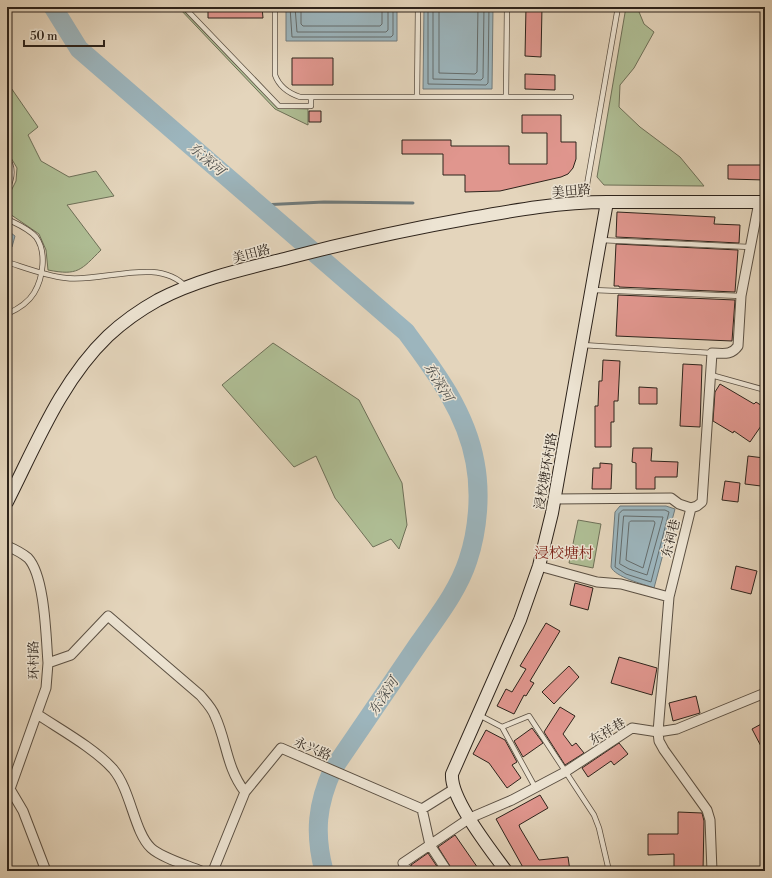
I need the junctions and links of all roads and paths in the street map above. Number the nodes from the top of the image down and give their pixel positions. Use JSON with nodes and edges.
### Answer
{"nodes":[{"id":1,"x":184,"y":7,"type":"edge"},
{"id":2,"x":275,"y":7,"type":"edge"},
{"id":3,"x":418,"y":7,"type":"edge"},
{"id":4,"x":507,"y":7,"type":"edge"},
{"id":5,"x":618,"y":7,"type":"edge"},
{"id":6,"x":311,"y":97,"type":"junction"},
{"id":7,"x":417,"y":97,"type":"junction"},
{"id":8,"x":506,"y":97,"type":"junction"},
{"id":9,"x":571,"y":97,"type":"dead end"},
{"id":10,"x":7,"y":158,"type":"edge"},
{"id":11,"x":7,"y":189,"type":"edge"},
{"id":12,"x":584,"y":202,"type":"junction"},
{"id":13,"x":607,"y":202,"type":"junction"},
{"id":14,"x":762,"y":202,"type":"edge"},
{"id":15,"x":7,"y":219,"type":"edge"},
{"id":16,"x":600,"y":240,"type":"junction"},
{"id":17,"x":750,"y":247,"type":"junction"},
{"id":18,"x":7,"y":262,"type":"edge"},
{"id":19,"x":41,"y":272,"type":"junction"},
{"id":20,"x":187,"y":287,"type":"junction"},
{"id":21,"x":591,"y":290,"type":"junction"},
{"id":22,"x":741,"y":296,"type":"junction"},
{"id":23,"x":7,"y":314,"type":"edge"},
{"id":24,"x":582,"y":345,"type":"junction"},
{"id":25,"x":712,"y":353,"type":"junction"},
{"id":26,"x":710,"y":375,"type":"junction"},
{"id":27,"x":765,"y":390,"type":"edge"},
{"id":28,"x":554,"y":499,"type":"junction"},
{"id":29,"x":7,"y":502,"type":"edge"},
{"id":30,"x":691,"y":508,"type":"junction"},
{"id":31,"x":7,"y":546,"type":"edge"},
{"id":32,"x":539,"y":566,"type":"junction"},
{"id":33,"x":669,"y":597,"type":"junction"},
{"id":34,"x":48,"y":663,"type":"junction"},
{"id":35,"x":765,"y":693,"type":"edge"},
{"id":36,"x":37,"y":714,"type":"junction"},
{"id":37,"x":478,"y":715,"type":"junction"},
{"id":38,"x":502,"y":726,"type":"junction"},
{"id":39,"x":658,"y":732,"type":"junction"},
{"id":40,"x":565,"y":772,"type":"junction"},
{"id":41,"x":535,"y":788,"type":"junction"},
{"id":42,"x":454,"y":789,"type":"junction"},
{"id":43,"x":9,"y":791,"type":"edge"},
{"id":44,"x":245,"y":792,"type":"junction"},
{"id":45,"x":422,"y":809,"type":"junction"},
{"id":46,"x":470,"y":818,"type":"junction"},
{"id":47,"x":430,"y":845,"type":"junction"},
{"id":48,"x":46,"y":871,"type":"edge"},
{"id":49,"x":201,"y":871,"type":"edge"},
{"id":50,"x":213,"y":871,"type":"edge"},
{"id":51,"x":408,"y":871,"type":"edge"},
{"id":52,"x":448,"y":871,"type":"edge"},
{"id":53,"x":506,"y":871,"type":"edge"},
{"id":54,"x":609,"y":871,"type":"edge"},
{"id":55,"x":712,"y":871,"type":"edge"}],
"edges":[{"from":1,"to":6,"type":"lane"},
{"from":2,"to":6,"type":"lane"},
{"from":3,"to":7,"type":"lane"},
{"from":4,"to":8,"type":"lane"},
{"from":5,"to":12,"type":"lane"},
{"from":6,"to":7,"type":"lane"},
{"from":7,"to":8,"type":"lane"},
{"from":8,"to":9,"type":"lane"},
{"from":10,"to":11,"type":"lane"},
{"from":12,"to":13,"type":"street","name":"美田路"},
{"from":12,"to":20,"type":"street","name":"美田路"},
{"from":13,"to":14,"type":"street"},
{"from":13,"to":16,"type":"street","name":"浸校塘环村路"},
{"from":14,"to":17,"type":"street"},
{"from":15,"to":19,"type":"lane"},
{"from":16,"to":17,"type":"lane"},
{"from":16,"to":21,"type":"street","name":"浸校塘环村路"},
{"from":17,"to":22,"type":"street"},
{"from":18,"to":19,"type":"lane"},
{"from":19,"to":20,"type":"lane"},
{"from":19,"to":23,"type":"lane"},
{"from":20,"to":29,"type":"street","name":"美田路"},
{"from":21,"to":22,"type":"lane"},
{"from":21,"to":24,"type":"street","name":"浸校塘环村路"},
{"from":22,"to":25,"type":"street"},
{"from":24,"to":25,"type":"lane"},
{"from":24,"to":28,"type":"street","name":"浸校塘环村路"},
{"from":25,"to":26,"type":"street","name":"东祠巷"},
{"from":26,"to":27,"type":"lane"},
{"from":26,"to":30,"type":"street","name":"东祠巷"},
{"from":28,"to":30,"type":"street"},
{"from":28,"to":32,"type":"street","name":"浸校塘环村路"},
{"from":30,"to":33,"type":"street","name":"东祠巷"},
{"from":31,"to":34,"type":"street","name":"环村路"},
{"from":32,"to":33,"type":"street"},
{"from":32,"to":37,"type":"street","name":"浸校塘环村路"},
{"from":33,"to":39,"type":"street","name":"东祠巷"},
{"from":34,"to":36,"type":"street","name":"环村路"},
{"from":34,"to":44,"type":"street"},
{"from":35,"to":39,"type":"street","name":"东祥巷"},
{"from":36,"to":43,"type":"street","name":"环村路"},
{"from":36,"to":49,"type":"street"},
{"from":37,"to":38,"type":"lane"},
{"from":37,"to":42,"type":"street","name":"浸校塘环村路"},
{"from":38,"to":40,"type":"lane"},
{"from":38,"to":41,"type":"lane"},
{"from":39,"to":40,"type":"street","name":"东祥巷"},
{"from":39,"to":55,"type":"street","name":"东祠巷"},
{"from":40,"to":41,"type":"street","name":"东祥巷"},
{"from":40,"to":54,"type":"lane"},
{"from":41,"to":46,"type":"street","name":"东祥巷"},
{"from":42,"to":45,"type":"street"},
{"from":42,"to":46,"type":"street","name":"浸校塘环村路"},
{"from":43,"to":48,"type":"street","name":"环村路"},
{"from":44,"to":45,"type":"street","name":"永兴路"},
{"from":44,"to":50,"type":"street","name":"永兴路"},
{"from":45,"to":47,"type":"street"},
{"from":46,"to":47,"type":"street","name":"东祥巷"},
{"from":46,"to":53,"type":"street","name":"浸校塘环村路"},
{"from":47,"to":51,"type":"street","name":"东祥巷"},
{"from":47,"to":52,"type":"street"}]}
